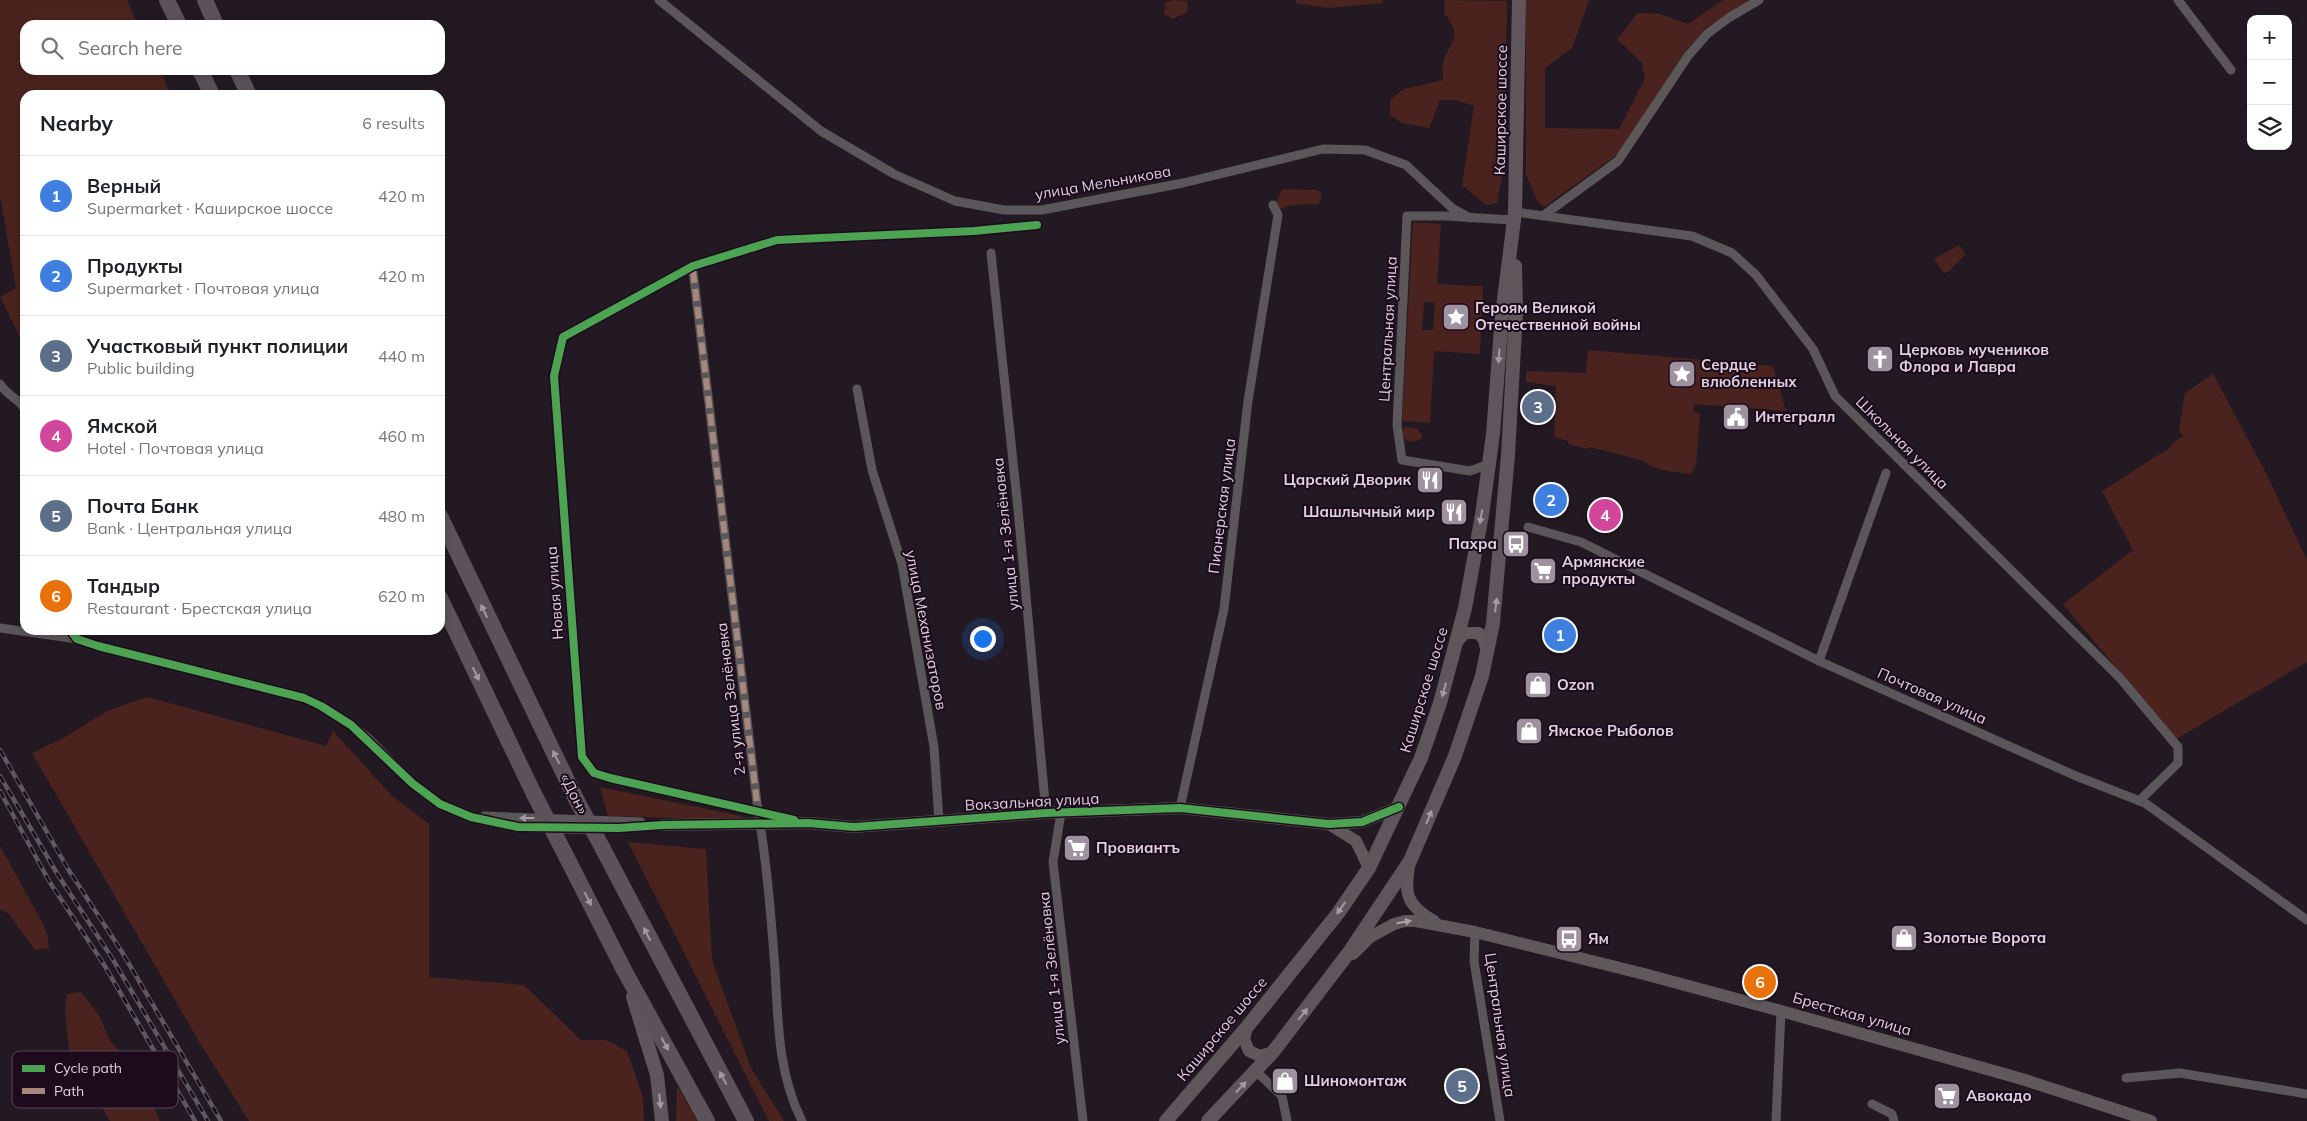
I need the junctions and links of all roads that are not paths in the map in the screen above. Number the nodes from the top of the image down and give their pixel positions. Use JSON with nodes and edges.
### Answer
{"nodes":[{"id":1,"x":167,"y":0,"type":"edge"},
{"id":2,"x":205,"y":0,"type":"edge"},
{"id":3,"x":659,"y":0,"type":"edge"},
{"id":4,"x":1519,"y":0,"type":"edge"},
{"id":5,"x":1759,"y":0,"type":"edge"},
{"id":6,"x":2178,"y":0,"type":"edge"},
{"id":7,"x":177,"y":20,"type":"edge"},
{"id":8,"x":214,"y":20,"type":"edge"},
{"id":9,"x":2232,"y":70,"type":"dead end"},
{"id":10,"x":202,"y":75,"type":"edge"},
{"id":11,"x":240,"y":75,"type":"edge"},
{"id":12,"x":210,"y":90,"type":"edge"},
{"id":13,"x":247,"y":90,"type":"edge"},
{"id":14,"x":1273,"y":205,"type":"dead end"},
{"id":15,"x":1544,"y":215,"type":"junction"},
{"id":16,"x":1514,"y":216,"type":"junction"},
{"id":17,"x":1470,"y":218,"type":"junction"},
{"id":18,"x":1037,"y":225,"type":"dead end"},
{"id":19,"x":991,"y":253,"type":"dead end"},
{"id":20,"x":693,"y":268,"type":"junction"},
{"id":21,"x":0,"y":384,"type":"edge"},
{"id":22,"x":857,"y":389,"type":"dead end"},
{"id":23,"x":20,"y":402,"type":"edge"},
{"id":24,"x":1489,"y":464,"type":"junction"},
{"id":25,"x":1886,"y":473,"type":"dead end"},
{"id":26,"x":1528,"y":526,"type":"dead end"},
{"id":27,"x":445,"y":527,"type":"edge"},
{"id":28,"x":445,"y":608,"type":"edge"},
{"id":29,"x":0,"y":628,"type":"edge"},
{"id":30,"x":20,"y":631,"type":"edge"},
{"id":31,"x":50,"y":635,"type":"edge"},
{"id":32,"x":74,"y":635,"type":"edge"},
{"id":33,"x":78,"y":639,"type":"junction"},
{"id":34,"x":1456,"y":642,"type":"junction"},
{"id":35,"x":1487,"y":653,"type":"junction"},
{"id":36,"x":1819,"y":661,"type":"junction"},
{"id":37,"x":2139,"y":801,"type":"junction"},
{"id":38,"x":1399,"y":807,"type":"junction"},
{"id":39,"x":1180,"y":808,"type":"junction"},
{"id":40,"x":758,"y":811,"type":"junction"},
{"id":41,"x":1046,"y":813,"type":"junction"},
{"id":42,"x":1061,"y":813,"type":"junction"},
{"id":43,"x":939,"y":821,"type":"junction"},
{"id":44,"x":808,"y":823,"type":"junction"},
{"id":45,"x":663,"y":824,"type":"joint"},
{"id":46,"x":1329,"y":824,"type":"junction"},
{"id":47,"x":760,"y":825,"type":"junction"},
{"id":48,"x":1410,"y":861,"type":"junction"},
{"id":49,"x":1369,"y":868,"type":"junction"},
{"id":50,"x":2307,"y":920,"type":"edge"},
{"id":51,"x":1453,"y":928,"type":"junction"},
{"id":52,"x":1474,"y":932,"type":"junction"},
{"id":53,"x":1337,"y":969,"type":"junction"},
{"id":54,"x":624,"y":970,"type":"junction"},
{"id":55,"x":1781,"y":1011,"type":"junction"},
{"id":56,"x":1247,"y":1027,"type":"junction"},
{"id":57,"x":1273,"y":1052,"type":"junction"},
{"id":58,"x":1256,"y":1071,"type":"junction"},
{"id":59,"x":2126,"y":1078,"type":"dead end"},
{"id":60,"x":2307,"y":1094,"type":"edge"},
{"id":61,"x":1872,"y":1104,"type":"dead end"},
{"id":62,"x":662,"y":1121,"type":"edge"},
{"id":63,"x":707,"y":1121,"type":"edge"},
{"id":64,"x":746,"y":1121,"type":"edge"},
{"id":65,"x":802,"y":1121,"type":"edge"},
{"id":66,"x":1083,"y":1121,"type":"edge"},
{"id":67,"x":1166,"y":1121,"type":"edge"},
{"id":68,"x":1208,"y":1121,"type":"edge"},
{"id":69,"x":1287,"y":1121,"type":"edge"},
{"id":70,"x":1500,"y":1121,"type":"edge"},
{"id":71,"x":1776,"y":1121,"type":"edge"},
{"id":72,"x":1894,"y":1121,"type":"edge"},
{"id":73,"x":2151,"y":1121,"type":"edge"}],
"edges":[{"from":1,"to":7,"type":"highway"},
{"from":2,"to":8,"type":"highway"},
{"from":3,"to":17,"type":"street","name":"улица Мельникова"},
{"from":4,"to":16,"type":"main road","name":"Каширское шоссе"},
{"from":5,"to":15,"type":"street"},
{"from":6,"to":9,"type":"street"},
{"from":10,"to":12,"type":"highway"},
{"from":11,"to":13,"type":"highway"},
{"from":14,"to":39,"type":"street","name":"Пионерская улица"},
{"from":15,"to":16,"type":"street","name":"Школьная улица"},
{"from":15,"to":37,"type":"street","name":"Школьная улица"},
{"from":16,"to":17,"type":"street","name":"Центральная улица"},
{"from":16,"to":24,"type":"main road","name":"Каширское шоссе","one_way":true},
{"from":35,"to":16,"type":"main road","name":"Каширское шоссе","one_way":true},
{"from":17,"to":24,"type":"street","name":"Центральная улица"},
{"from":18,"to":20,"type":"street","name":"Новая улица"},
{"from":19,"to":41,"type":"street","name":"улица 1-я Зелёновка"},
{"from":20,"to":40,"type":"street","name":"2-я улица Зелёновка"},
{"from":20,"to":40,"type":"street","name":"Новая улица"},
{"from":21,"to":23,"type":"street"},
{"from":22,"to":43,"type":"street","name":"улица Механизаторов"},
{"from":24,"to":34,"type":"main road","name":"Каширское шоссе","one_way":true},
{"from":25,"to":36,"type":"street"},
{"from":26,"to":36,"type":"street","name":"Почтовая улица"},
{"from":64,"to":27,"type":"highway","name":"«Дон»","one_way":true,"bridge":true},
{"from":28,"to":54,"type":"highway","one_way":true,"bridge":true},
{"from":29,"to":30,"type":"street"},
{"from":31,"to":33,"type":"street"},
{"from":32,"to":33,"type":"street"},
{"from":33,"to":45,"type":"street"},
{"from":34,"to":35,"type":"main road"},
{"from":34,"to":38,"type":"main road","name":"Каширское шоссе","one_way":true},
{"from":48,"to":35,"type":"main road","name":"Каширское шоссе","one_way":true},
{"from":36,"to":37,"type":"street","name":"Почтовая улица"},
{"from":37,"to":50,"type":"street","name":"Почтовая улица"},
{"from":38,"to":46,"type":"main road","name":"Вокзальная улица"},
{"from":38,"to":49,"type":"main road","name":"Каширское шоссе"},
{"from":39,"to":42,"type":"main road","name":"Вокзальная улица"},
{"from":39,"to":46,"type":"main road","name":"Вокзальная улица"},
{"from":40,"to":44,"type":"street","name":"Новая улица"},
{"from":40,"to":47,"type":"street","name":"2-я улица Зелёновка"},
{"from":41,"to":42,"type":"main road","name":"Вокзальная улица"},
{"from":41,"to":43,"type":"main road","name":"Вокзальная улица"},
{"from":42,"to":66,"type":"street","name":"улица 1-я Зелёновка"},
{"from":43,"to":44,"type":"main road","name":"Вокзальная улица"},
{"from":44,"to":47,"type":"main road","name":"Вокзальная улица"},
{"from":45,"to":47,"type":"main road","name":"Вокзальная улица"},
{"from":46,"to":49,"type":"main road","name":"Вокзальная улица"},
{"from":47,"to":65,"type":"street","name":"2-я улица Зелёновка"},
{"from":48,"to":51,"type":"main road","name":"Брестская улица"},
{"from":48,"to":53,"type":"main road","name":"Каширское шоссе"},
{"from":49,"to":56,"type":"main road","name":"Каширское шоссе","one_way":true},
{"from":51,"to":52,"type":"main road","name":"Брестская улица"},
{"from":53,"to":51,"type":"main road","name":"Брестская улица","one_way":true},
{"from":52,"to":55,"type":"main road","name":"Брестская улица"},
{"from":52,"to":70,"type":"street","name":"Центральная улица"},
{"from":57,"to":53,"type":"main road","name":"Каширское шоссе","one_way":true},
{"from":54,"to":62,"type":"main road","one_way":true},
{"from":54,"to":63,"type":"highway","one_way":true},
{"from":55,"to":71,"type":"street"},
{"from":55,"to":73,"type":"main road","name":"Брестская улица"},
{"from":56,"to":57,"type":"main road"},
{"from":56,"to":67,"type":"main road","name":"Каширское шоссе"},
{"from":57,"to":58,"type":"main road","name":"Каширское шоссе"},
{"from":68,"to":58,"type":"main road","name":"Каширское шоссе","one_way":true},
{"from":58,"to":69,"type":"street"},
{"from":59,"to":60,"type":"street"},
{"from":61,"to":72,"type":"street"}]}
